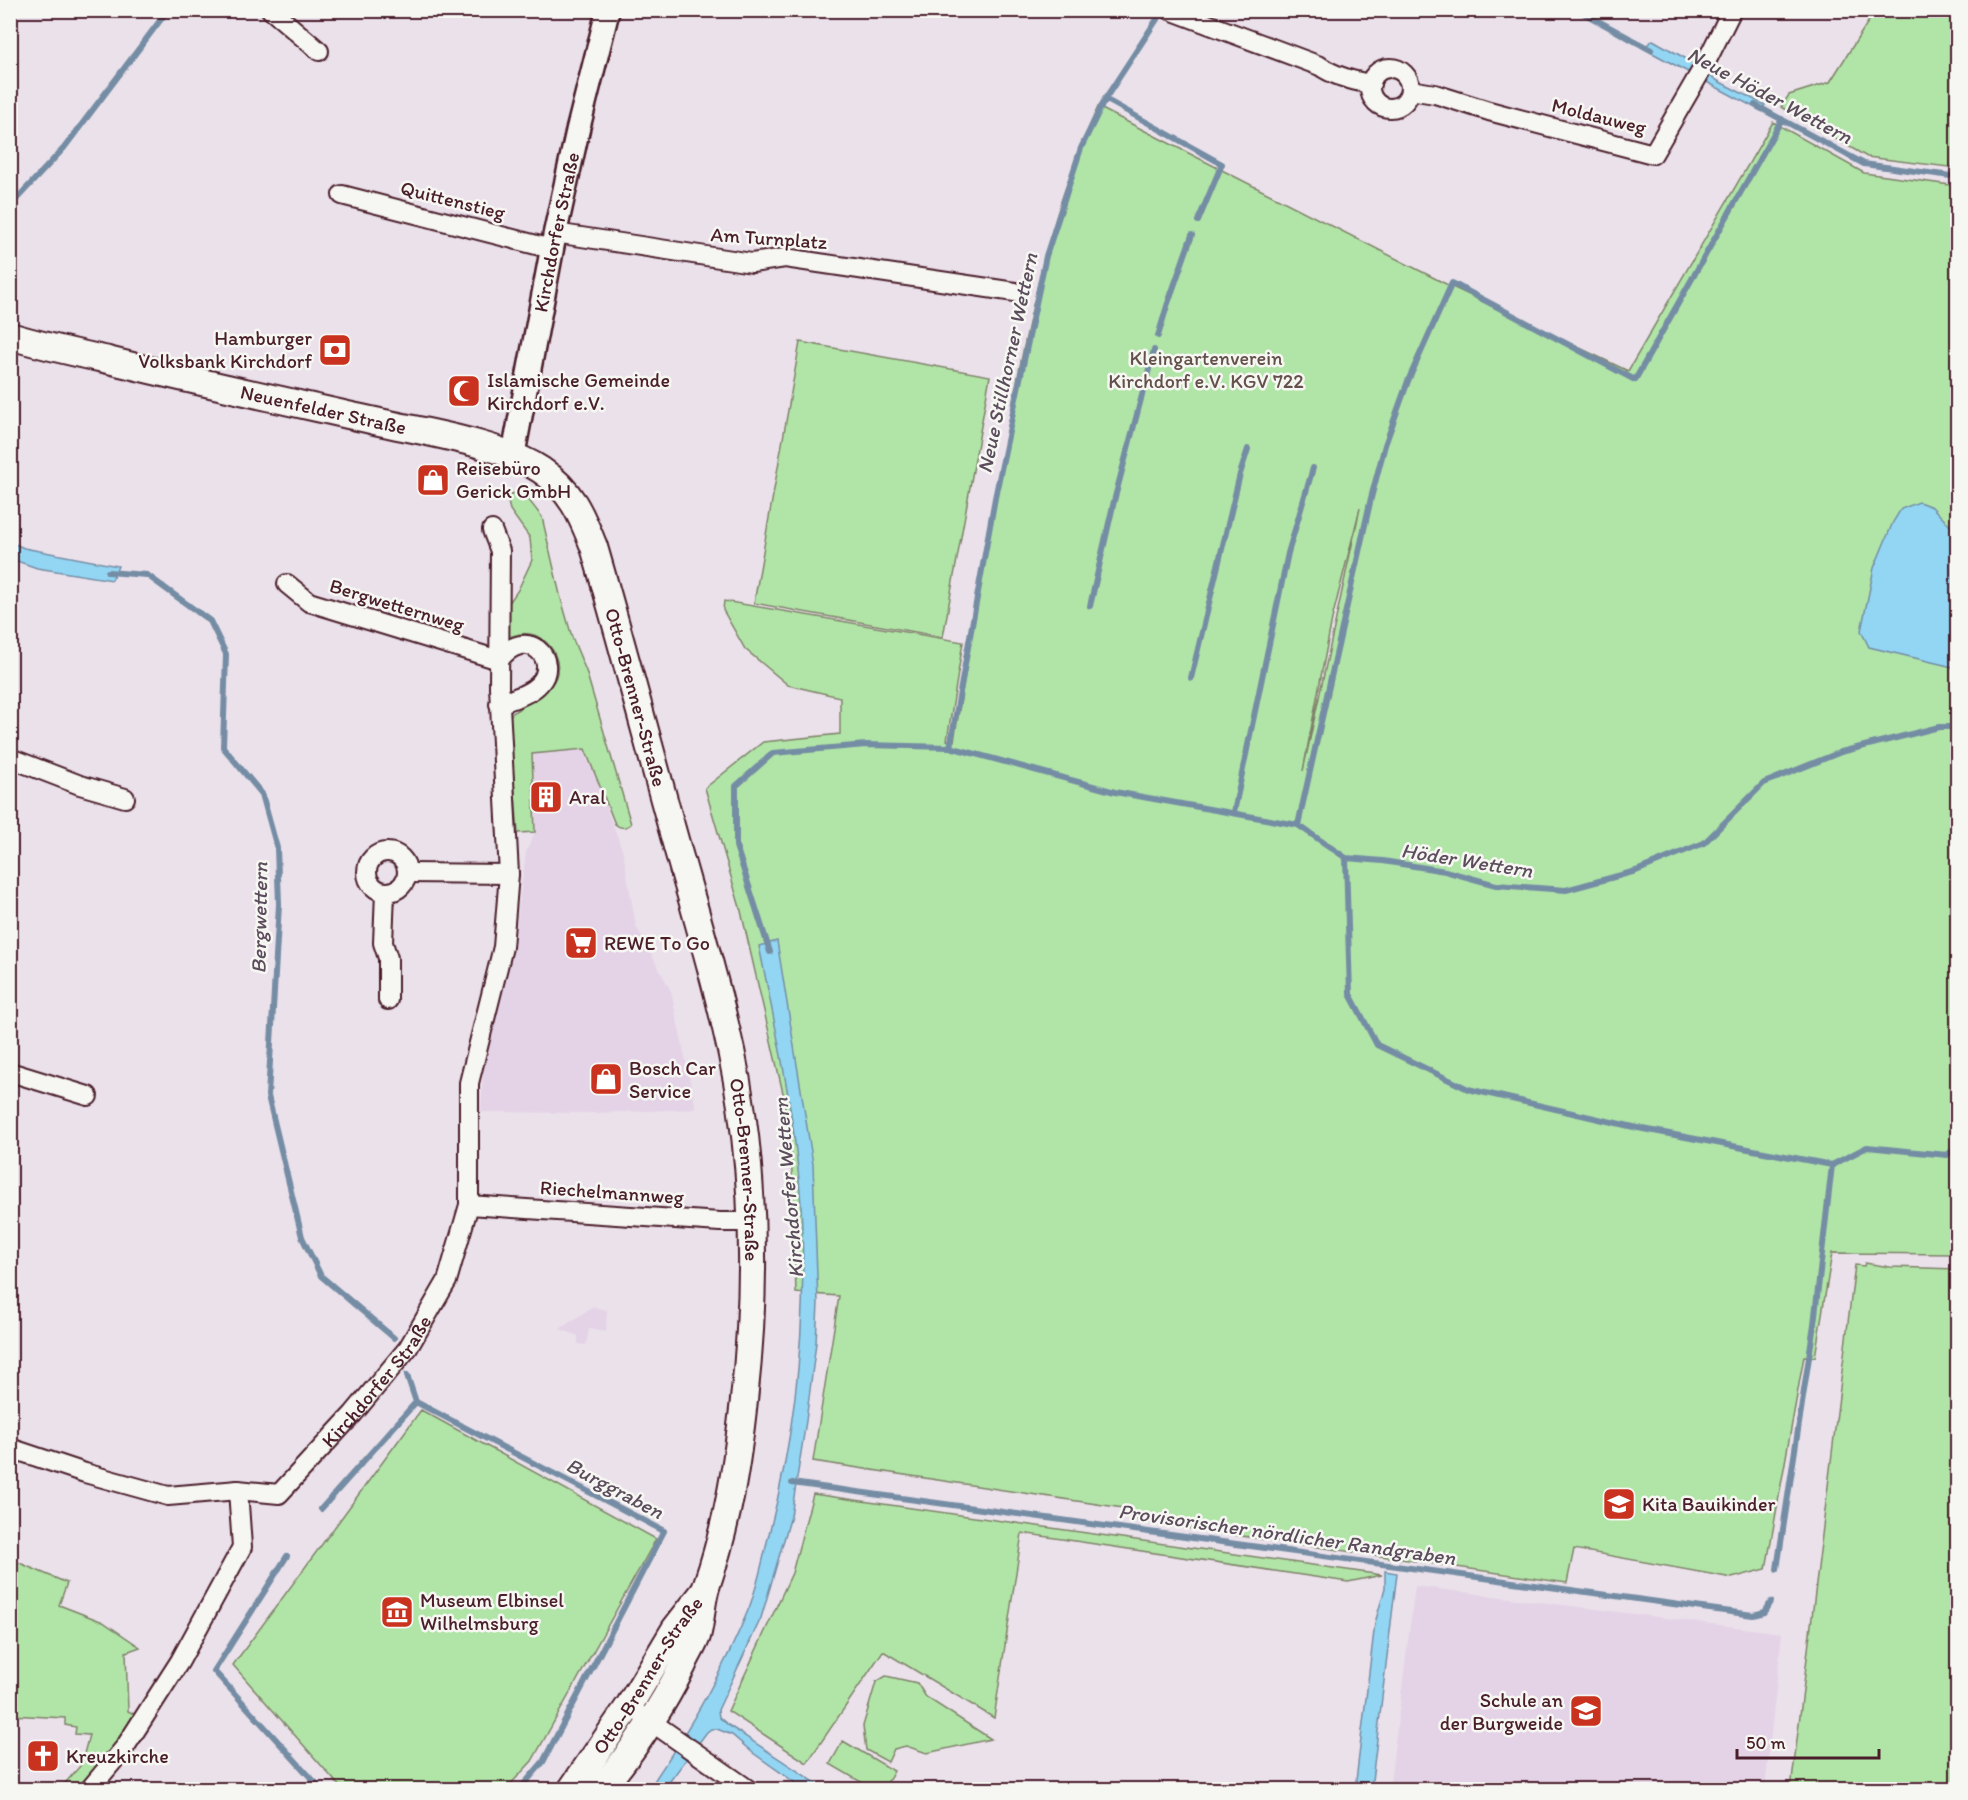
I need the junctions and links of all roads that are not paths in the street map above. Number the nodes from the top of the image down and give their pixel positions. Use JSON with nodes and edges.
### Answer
{"nodes":[{"id":1,"x":271,"y":10,"type":"edge"},
{"id":2,"x":608,"y":10,"type":"edge"},
{"id":3,"x":1170,"y":10,"type":"edge"},
{"id":4,"x":1732,"y":10,"type":"edge"},
{"id":5,"x":319,"y":51,"type":"dead end"},
{"id":6,"x":1371,"y":84,"type":"junction"},
{"id":7,"x":1410,"y":90,"type":"junction"},
{"id":8,"x":342,"y":195,"type":"dead end"},
{"id":9,"x":553,"y":241,"type":"junction"},
{"id":10,"x":1015,"y":292,"type":"dead end"},
{"id":11,"x":10,"y":336,"type":"edge"},
{"id":12,"x":513,"y":456,"type":"junction"},
{"id":13,"x":492,"y":530,"type":"dead end"},
{"id":14,"x":594,"y":547,"type":"joint"},
{"id":15,"x":287,"y":584,"type":"dead end"},
{"id":16,"x":499,"y":660,"type":"junction"},
{"id":17,"x":499,"y":704,"type":"junction"},
{"id":18,"x":10,"y":758,"type":"edge"},
{"id":19,"x":126,"y":798,"type":"dead end"},
{"id":20,"x":408,"y":873,"type":"junction"},
{"id":21,"x":509,"y":874,"type":"junction"},
{"id":22,"x":385,"y":892,"type":"junction"},
{"id":23,"x":388,"y":1000,"type":"dead end"},
{"id":24,"x":10,"y":1072,"type":"edge"},
{"id":25,"x":88,"y":1096,"type":"dead end"},
{"id":26,"x":469,"y":1205,"type":"junction"},
{"id":27,"x":752,"y":1222,"type":"junction"},
{"id":28,"x":10,"y":1448,"type":"edge"},
{"id":29,"x":238,"y":1490,"type":"junction"},
{"id":30,"x":705,"y":1590,"type":"junction"},
{"id":31,"x":629,"y":1706,"type":"junction"},
{"id":32,"x":651,"y":1721,"type":"junction"},
{"id":33,"x":89,"y":1790,"type":"edge"},
{"id":34,"x":571,"y":1790,"type":"edge"},
{"id":35,"x":600,"y":1790,"type":"edge"},
{"id":36,"x":749,"y":1790,"type":"edge"}],
"edges":[{"from":1,"to":5,"type":"street"},
{"from":2,"to":9,"type":"street","name":"Kirchdorfer Straße"},
{"from":3,"to":6,"type":"street"},
{"from":4,"to":7,"type":"street","name":"Moldauweg"},
{"from":6,"to":7,"type":"street"},
{"from":6,"to":7,"type":"street"},
{"from":8,"to":9,"type":"street","name":"Quittenstieg"},
{"from":9,"to":10,"type":"street","name":"Am Turnplatz"},
{"from":9,"to":12,"type":"street","name":"Kirchdorfer Straße"},
{"from":11,"to":12,"type":"main road","name":"Neuenfelder Straße"},
{"from":12,"to":14,"type":"main road","name":"Neuenfelder Straße"},
{"from":13,"to":16,"type":"street","name":"Kirchdorfer Straße"},
{"from":14,"to":27,"type":"main road","name":"Otto-Brenner-Straße"},
{"from":15,"to":16,"type":"street","name":"Bergwetternweg"},
{"from":16,"to":17,"type":"street","name":"Kirchdorfer Straße"},
{"from":16,"to":17,"type":"street"},
{"from":17,"to":21,"type":"street","name":"Kirchdorfer Straße"},
{"from":18,"to":19,"type":"street"},
{"from":20,"to":21,"type":"street"},
{"from":20,"to":22,"type":"street"},
{"from":20,"to":22,"type":"street"},
{"from":21,"to":26,"type":"street","name":"Kirchdorfer Straße"},
{"from":22,"to":23,"type":"street"},
{"from":24,"to":25,"type":"street"},
{"from":26,"to":27,"type":"street","name":"Riechelmannweg"},
{"from":26,"to":29,"type":"street","name":"Kirchdorfer Straße"},
{"from":27,"to":30,"type":"main road","name":"Otto-Brenner-Straße"},
{"from":28,"to":29,"type":"street"},
{"from":29,"to":33,"type":"street"},
{"from":30,"to":31,"type":"main road","name":"Otto-Brenner-Straße"},
{"from":30,"to":32,"type":"main road","name":"Otto-Brenner-Straße"},
{"from":31,"to":32,"type":"street"},
{"from":31,"to":34,"type":"main road","name":"Otto-Brenner-Straße"},
{"from":32,"to":35,"type":"main road","name":"Otto-Brenner-Straße"},
{"from":32,"to":36,"type":"street"}]}
